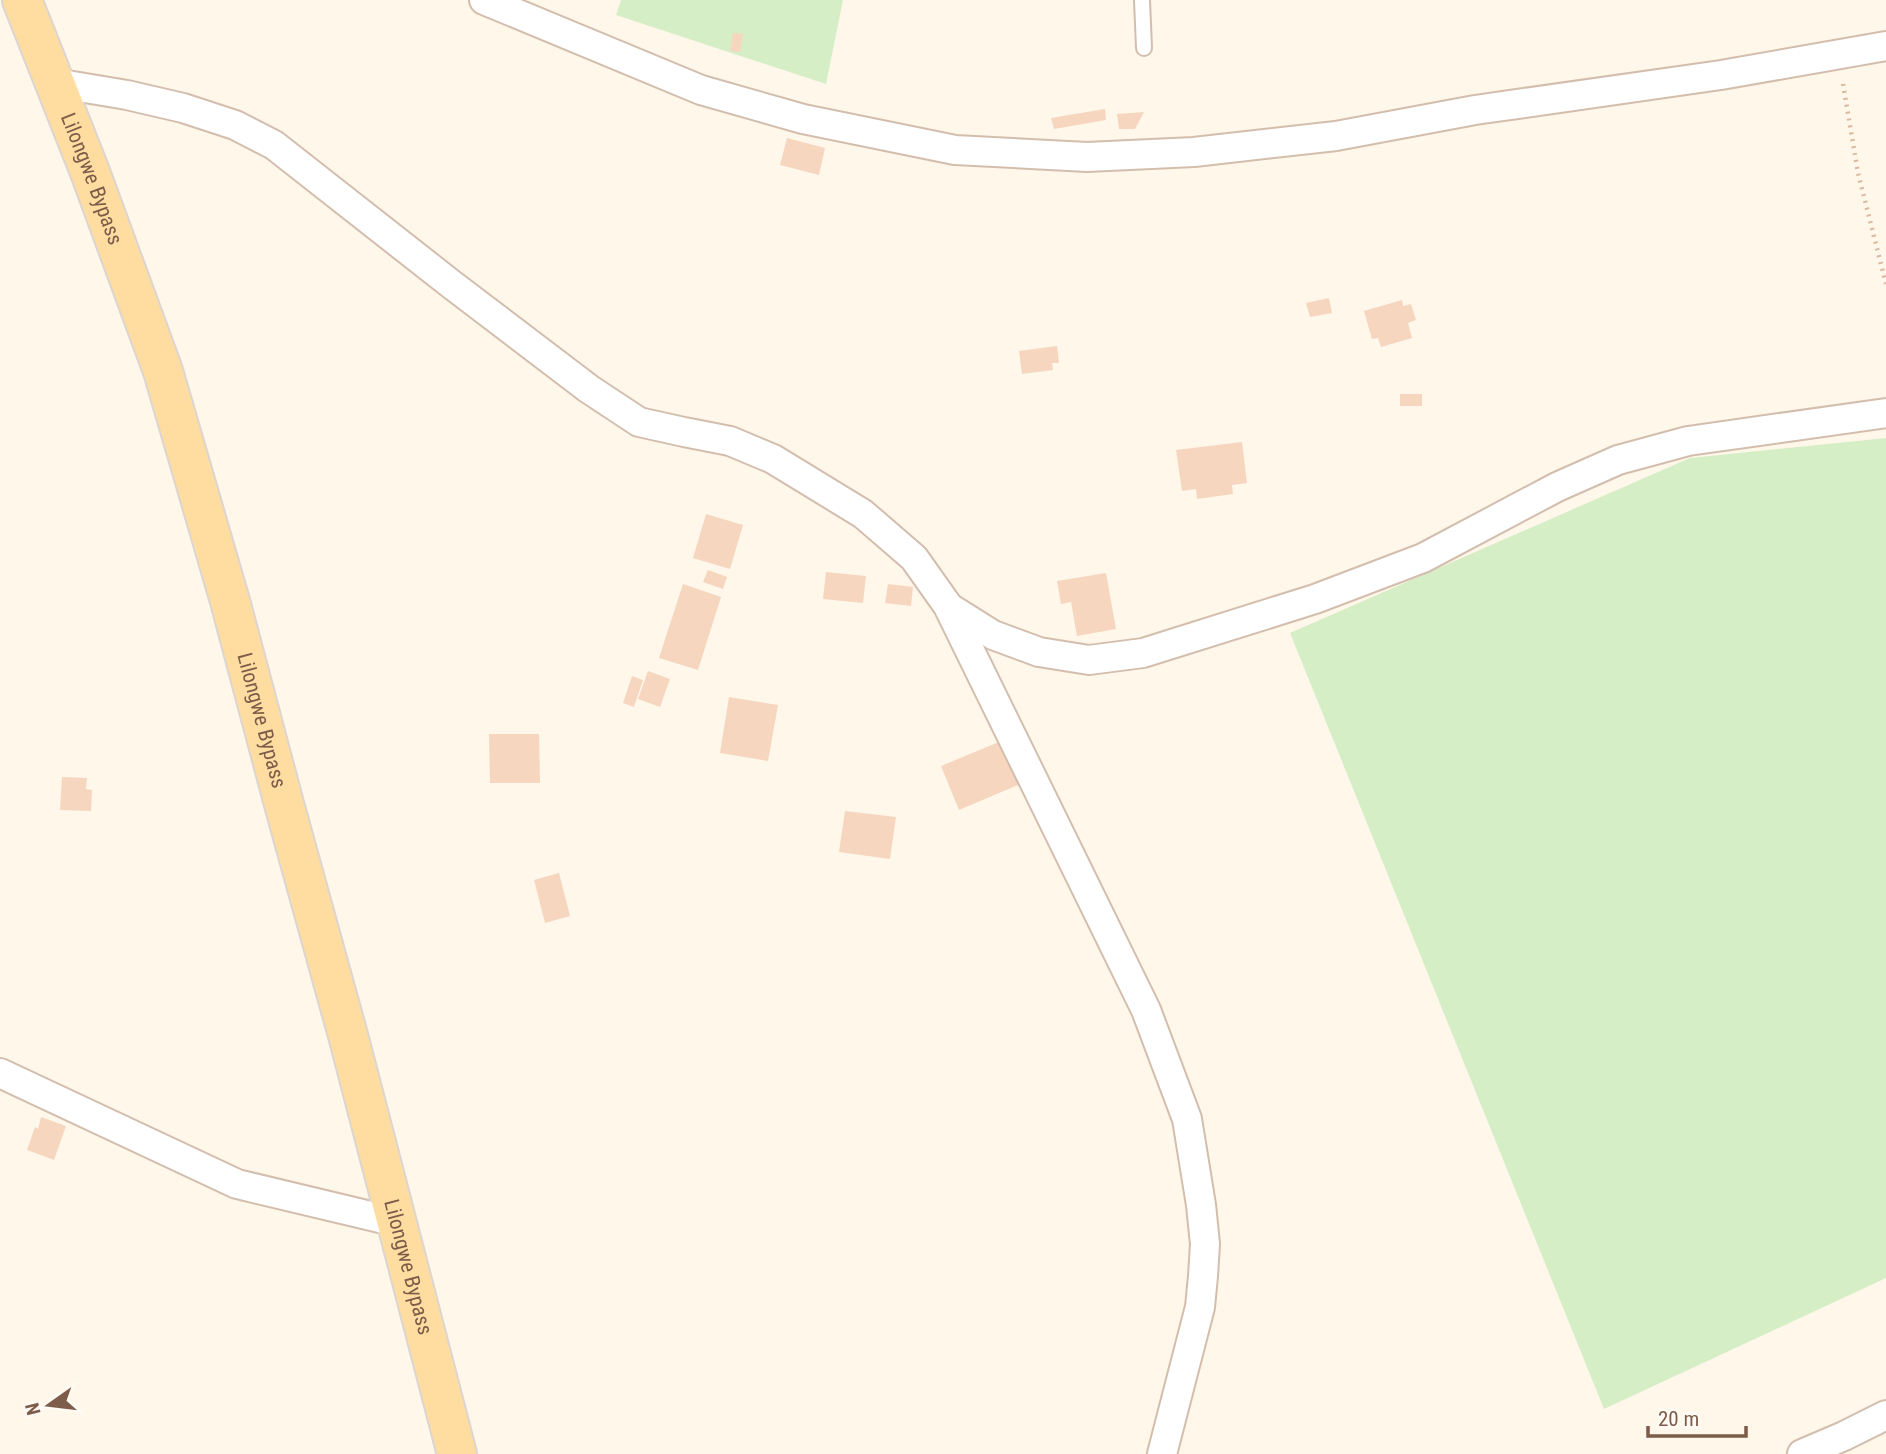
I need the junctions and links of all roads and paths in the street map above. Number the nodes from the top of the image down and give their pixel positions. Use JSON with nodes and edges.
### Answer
{"nodes":[{"id":1,"x":22,"y":0,"type":"edge"},
{"id":2,"x":484,"y":0,"type":"edge"},
{"id":3,"x":1142,"y":0,"type":"edge"},
{"id":4,"x":1886,"y":46,"type":"edge"},
{"id":5,"x":1144,"y":48,"type":"dead end"},
{"id":6,"x":1838,"y":56,"type":"junction"},
{"id":7,"x":55,"y":83,"type":"junction"},
{"id":8,"x":1886,"y":284,"type":"edge"},
{"id":9,"x":1886,"y":414,"type":"edge"},
{"id":10,"x":948,"y":607,"type":"junction"},
{"id":11,"x":0,"y":1073,"type":"edge"},
{"id":12,"x":396,"y":1222,"type":"junction"},
{"id":13,"x":1886,"y":1415,"type":"edge"},
{"id":14,"x":457,"y":1454,"type":"edge"},
{"id":15,"x":1162,"y":1454,"type":"edge"},
{"id":16,"x":1802,"y":1454,"type":"edge"}],
"edges":[{"from":1,"to":7,"type":"main road","name":"Lilongwe Bypass"},
{"from":2,"to":6,"type":"street"},
{"from":3,"to":5,"type":"lane"},
{"from":4,"to":6,"type":"street"},
{"from":6,"to":8,"type":"path"},
{"from":7,"to":10,"type":"street"},
{"from":7,"to":12,"type":"main road","name":"Lilongwe Bypass"},
{"from":9,"to":10,"type":"street"},
{"from":10,"to":15,"type":"street"},
{"from":11,"to":12,"type":"street"},
{"from":12,"to":14,"type":"main road","name":"Lilongwe Bypass"},
{"from":13,"to":16,"type":"street"}]}
